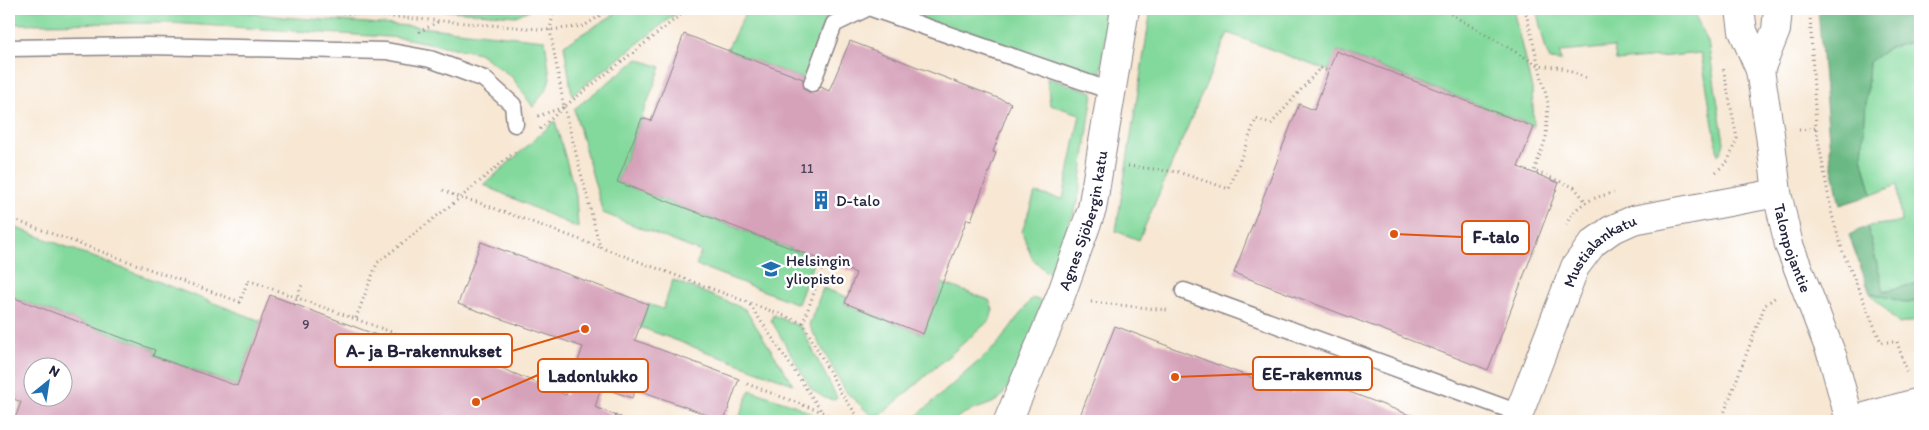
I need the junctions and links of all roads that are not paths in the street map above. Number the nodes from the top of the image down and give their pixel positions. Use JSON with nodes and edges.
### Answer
{"nodes":[{"id":1,"x":865,"y":9,"type":"edge"},
{"id":2,"x":874,"y":9,"type":"edge"},
{"id":3,"x":1125,"y":9,"type":"edge"},
{"id":4,"x":1740,"y":9,"type":"edge"},
{"id":5,"x":1778,"y":9,"type":"edge"},
{"id":6,"x":9,"y":48,"type":"edge"},
{"id":7,"x":1760,"y":70,"type":"junction"},
{"id":8,"x":812,"y":83,"type":"dead end"},
{"id":9,"x":1110,"y":91,"type":"junction"},
{"id":10,"x":515,"y":124,"type":"road end"},
{"id":11,"x":1777,"y":193,"type":"junction"},
{"id":12,"x":1184,"y":292,"type":"road end"},
{"id":13,"x":1920,"y":402,"type":"edge"},
{"id":14,"x":1517,"y":417,"type":"edge"},
{"id":15,"x":1008,"y":421,"type":"edge"},
{"id":16,"x":1850,"y":421,"type":"edge"}],
"edges":[{"from":1,"to":8,"type":"lane"},
{"from":2,"to":9,"type":"lane"},
{"from":3,"to":9,"type":"street","name":"Agnes Sjöbergin katu"},
{"from":4,"to":7,"type":"street","name":"Talonpojantie"},
{"from":5,"to":7,"type":"street"},
{"from":6,"to":10,"type":"lane"},
{"from":7,"to":11,"type":"street","name":"Talonpojantie"},
{"from":9,"to":15,"type":"street","name":"Agnes Sjöbergin katu"},
{"from":11,"to":14,"type":"street","name":"Mustialankatu"},
{"from":11,"to":16,"type":"street","name":"Talonpojantie"},
{"from":12,"to":14,"type":"lane"},
{"from":13,"to":16,"type":"street"}]}
